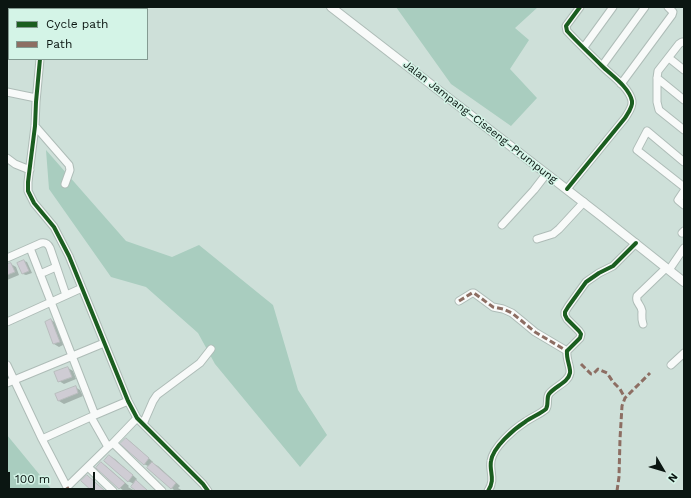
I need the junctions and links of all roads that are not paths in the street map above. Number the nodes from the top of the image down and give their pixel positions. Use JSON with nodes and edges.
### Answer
{"nodes":[{"id":1,"x":331,"y":7,"type":"edge"},
{"id":2,"x":580,"y":7,"type":"edge"},
{"id":3,"x":613,"y":7,"type":"edge"},
{"id":4,"x":645,"y":7,"type":"edge"},
{"id":5,"x":668,"y":7,"type":"edge"},
{"id":6,"x":684,"y":42,"type":"edge"},
{"id":7,"x":584,"y":47,"type":"junction"},
{"id":8,"x":669,"y":58,"type":"junction"},
{"id":9,"x":40,"y":60,"type":"edge"},
{"id":10,"x":602,"y":66,"type":"junction"},
{"id":11,"x":684,"y":70,"type":"edge"},
{"id":12,"x":657,"y":78,"type":"junction"},
{"id":13,"x":621,"y":84,"type":"junction"},
{"id":14,"x":7,"y":92,"type":"edge"},
{"id":15,"x":36,"y":98,"type":"junction"},
{"id":16,"x":684,"y":100,"type":"edge"},
{"id":17,"x":35,"y":126,"type":"junction"},
{"id":18,"x":684,"y":130,"type":"edge"},
{"id":19,"x":7,"y":158,"type":"edge"},
{"id":20,"x":684,"y":162,"type":"edge"},
{"id":21,"x":30,"y":170,"type":"junction"},
{"id":22,"x":546,"y":173,"type":"junction"},
{"id":23,"x":65,"y":184,"type":"dead end"},
{"id":24,"x":684,"y":188,"type":"edge"},
{"id":25,"x":567,"y":190,"type":"junction"},
{"id":26,"x":684,"y":191,"type":"edge"},
{"id":27,"x":584,"y":202,"type":"junction"},
{"id":28,"x":684,"y":205,"type":"edge"},
{"id":29,"x":502,"y":225,"type":"dead end"},
{"id":30,"x":537,"y":239,"type":"dead end"},
{"id":31,"x":636,"y":244,"type":"junction"},
{"id":32,"x":30,"y":248,"type":"junction"},
{"id":33,"x":684,"y":248,"type":"edge"},
{"id":34,"x":7,"y":258,"type":"edge"},
{"id":35,"x":56,"y":267,"type":"junction"},
{"id":36,"x":667,"y":269,"type":"junction"},
{"id":37,"x":40,"y":274,"type":"junction"},
{"id":38,"x":684,"y":282,"type":"edge"},
{"id":39,"x":82,"y":288,"type":"junction"},
{"id":40,"x":66,"y":295,"type":"junction"},
{"id":41,"x":459,"y":300,"type":"dead end"},
{"id":42,"x":51,"y":302,"type":"junction"},
{"id":43,"x":7,"y":322,"type":"edge"},
{"id":44,"x":643,"y":324,"type":"dead end"},
{"id":45,"x":104,"y":343,"type":"junction"},
{"id":46,"x":211,"y":349,"type":"dead end"},
{"id":47,"x":568,"y":351,"type":"junction"},
{"id":48,"x":684,"y":353,"type":"edge"},
{"id":49,"x":72,"y":356,"type":"junction"},
{"id":50,"x":7,"y":365,"type":"edge"},
{"id":51,"x":671,"y":365,"type":"dead end"},
{"id":52,"x":10,"y":382,"type":"edge"},
{"id":53,"x":128,"y":401,"type":"junction"},
{"id":54,"x":93,"y":416,"type":"junction"},
{"id":55,"x":140,"y":421,"type":"junction"},
{"id":56,"x":42,"y":439,"type":"junction"},
{"id":57,"x":111,"y":445,"type":"junction"},
{"id":58,"x":88,"y":466,"type":"junction"},
{"id":59,"x":113,"y":491,"type":"edge"},
{"id":60,"x":162,"y":491,"type":"edge"},
{"id":61,"x":208,"y":491,"type":"edge"},
{"id":62,"x":488,"y":491,"type":"edge"}],
"edges":[{"from":1,"to":22,"type":"main road","name":"Jalan Jampang–Ciseeng–Prumpung"},
{"from":2,"to":7,"type":"street"},
{"from":3,"to":7,"type":"street"},
{"from":4,"to":10,"type":"street"},
{"from":5,"to":13,"type":"street"},
{"from":6,"to":8,"type":"street"},
{"from":7,"to":10,"type":"street"},
{"from":8,"to":11,"type":"street"},
{"from":8,"to":12,"type":"street"},
{"from":9,"to":15,"type":"street"},
{"from":10,"to":13,"type":"street"},
{"from":12,"to":16,"type":"street"},
{"from":12,"to":18,"type":"street"},
{"from":13,"to":25,"type":"street"},
{"from":14,"to":15,"type":"street"},
{"from":15,"to":17,"type":"street"},
{"from":17,"to":21,"type":"street"},
{"from":17,"to":23,"type":"street"},
{"from":19,"to":21,"type":"street"},
{"from":20,"to":24,"type":"street"},
{"from":21,"to":39,"type":"street"},
{"from":22,"to":25,"type":"main road","name":"Jalan Jampang–Ciseeng–Prumpung"},
{"from":22,"to":29,"type":"street"},
{"from":25,"to":27,"type":"main road","name":"Jalan Jampang–Ciseeng–Prumpung"},
{"from":26,"to":28,"type":"street"},
{"from":27,"to":30,"type":"street"},
{"from":27,"to":31,"type":"main road","name":"Jalan Jampang–Ciseeng–Prumpung"},
{"from":31,"to":36,"type":"main road","name":"Jalan Jampang–Ciseeng–Prumpung"},
{"from":31,"to":47,"type":"street"},
{"from":32,"to":34,"type":"street"},
{"from":32,"to":35,"type":"street"},
{"from":32,"to":37,"type":"street"},
{"from":33,"to":36,"type":"street"},
{"from":35,"to":37,"type":"street"},
{"from":35,"to":40,"type":"street"},
{"from":36,"to":38,"type":"main road","name":"Jalan Jampang–Ciseeng–Prumpung"},
{"from":36,"to":44,"type":"street"},
{"from":37,"to":42,"type":"street"},
{"from":39,"to":40,"type":"street"},
{"from":39,"to":45,"type":"street"},
{"from":40,"to":42,"type":"street"},
{"from":41,"to":47,"type":"street"},
{"from":42,"to":43,"type":"street"},
{"from":42,"to":49,"type":"street"},
{"from":45,"to":49,"type":"street"},
{"from":45,"to":53,"type":"street"},
{"from":46,"to":55,"type":"street"},
{"from":47,"to":62,"type":"street"},
{"from":48,"to":51,"type":"street"},
{"from":49,"to":52,"type":"street"},
{"from":49,"to":54,"type":"street"},
{"from":50,"to":52,"type":"street"},
{"from":52,"to":56,"type":"street"},
{"from":53,"to":54,"type":"street"},
{"from":53,"to":55,"type":"street"},
{"from":54,"to":56,"type":"street"},
{"from":54,"to":57,"type":"street"},
{"from":55,"to":57,"type":"street"},
{"from":55,"to":61,"type":"street"},
{"from":56,"to":58,"type":"street"},
{"from":57,"to":58,"type":"street"},
{"from":57,"to":60,"type":"street"},
{"from":58,"to":59,"type":"street"}]}
